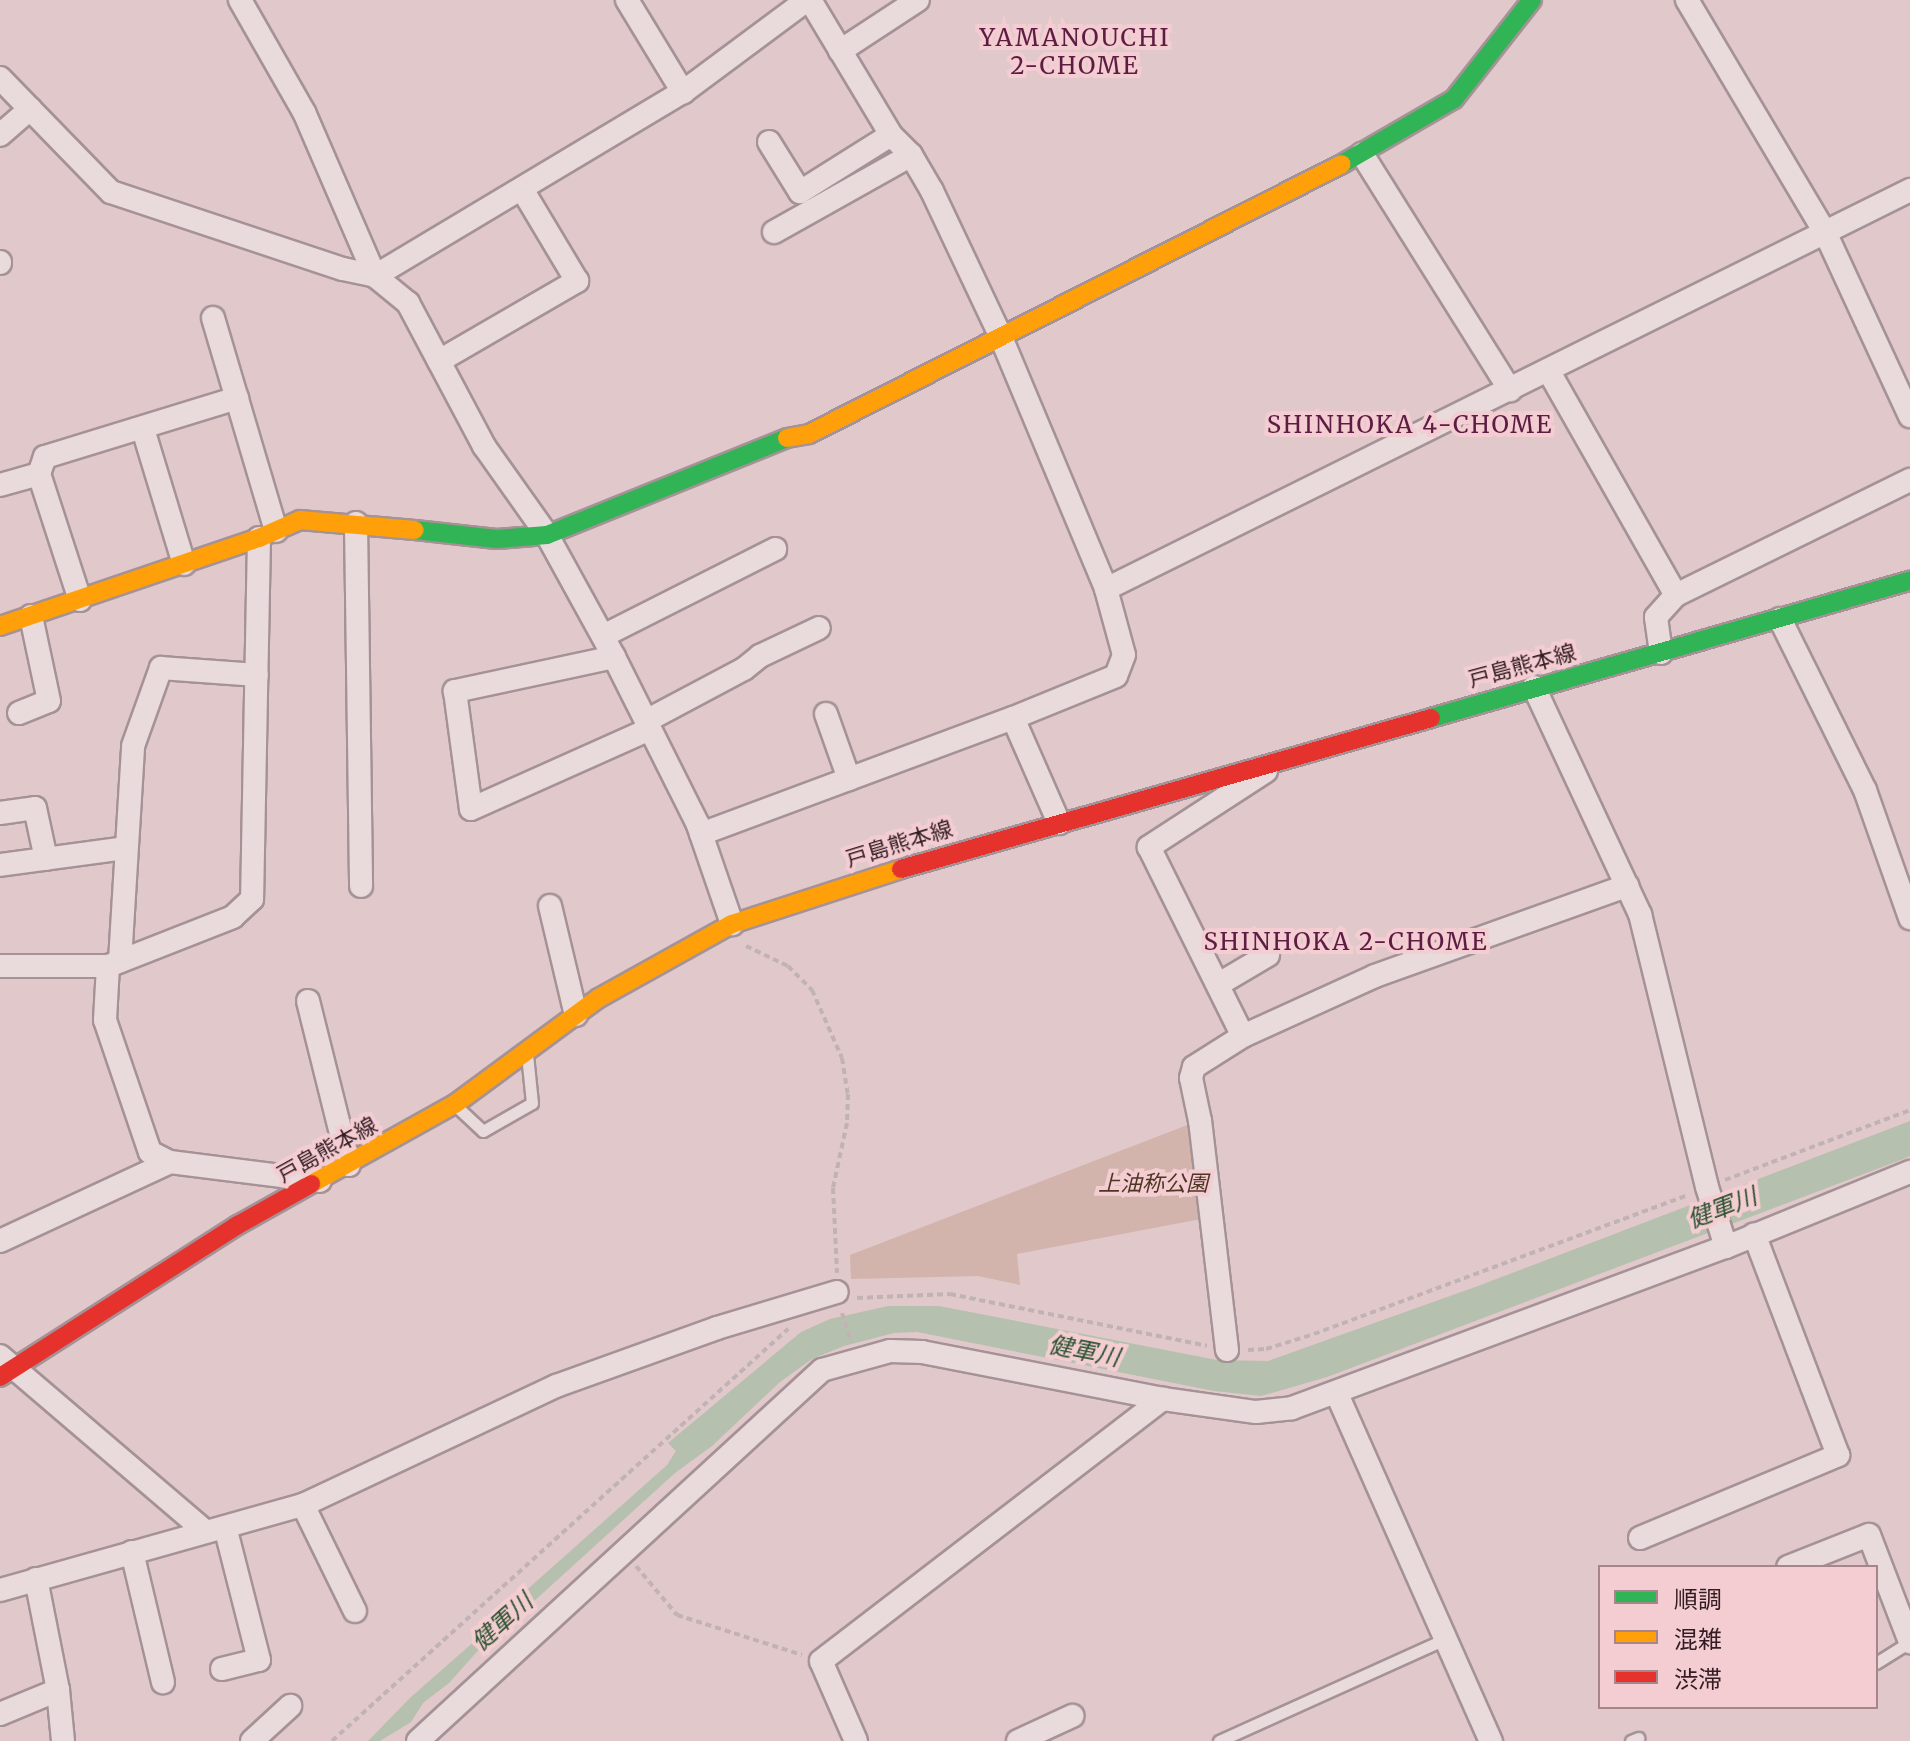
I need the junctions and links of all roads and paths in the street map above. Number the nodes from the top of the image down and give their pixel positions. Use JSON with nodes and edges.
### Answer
{"nodes":[{"id":1,"x":240,"y":0,"type":"edge"},
{"id":2,"x":627,"y":0,"type":"edge"},
{"id":3,"x":808,"y":0,"type":"edge"},
{"id":4,"x":918,"y":0,"type":"edge"},
{"id":5,"x":1532,"y":0,"type":"edge"},
{"id":6,"x":1687,"y":0,"type":"edge"},
{"id":7,"x":840,"y":51,"type":"junction"},
{"id":8,"x":0,"y":78,"type":"edge"},
{"id":9,"x":683,"y":92,"type":"junction"},
{"id":10,"x":30,"y":109,"type":"junction"},
{"id":11,"x":0,"y":135,"type":"edge"},
{"id":12,"x":891,"y":135,"type":"junction"},
{"id":13,"x":769,"y":142,"type":"dead end"},
{"id":14,"x":1362,"y":154,"type":"junction"},
{"id":15,"x":911,"y":155,"type":"junction"},
{"id":16,"x":522,"y":189,"type":"junction"},
{"id":17,"x":1910,"y":190,"type":"edge"},
{"id":18,"x":774,"y":232,"type":"dead end"},
{"id":19,"x":1825,"y":232,"type":"junction"},
{"id":20,"x":375,"y":276,"type":"junction"},
{"id":21,"x":213,"y":318,"type":"dead end"},
{"id":22,"x":1000,"y":335,"type":"junction"},
{"id":23,"x":439,"y":361,"type":"junction"},
{"id":24,"x":1548,"y":370,"type":"junction"},
{"id":25,"x":1510,"y":390,"type":"junction"},
{"id":26,"x":237,"y":398,"type":"junction"},
{"id":27,"x":1910,"y":416,"type":"edge"},
{"id":28,"x":143,"y":429,"type":"junction"},
{"id":29,"x":39,"y":474,"type":"junction"},
{"id":30,"x":1910,"y":480,"type":"edge"},
{"id":31,"x":0,"y":485,"type":"edge"},
{"id":32,"x":356,"y":523,"type":"junction"},
{"id":33,"x":268,"y":534,"type":"junction"},
{"id":34,"x":547,"y":535,"type":"junction"},
{"id":35,"x":775,"y":549,"type":"dead end"},
{"id":36,"x":184,"y":564,"type":"junction"},
{"id":37,"x":1910,"y":581,"type":"edge"},
{"id":38,"x":1106,"y":589,"type":"junction"},
{"id":39,"x":1676,"y":595,"type":"junction"},
{"id":40,"x":80,"y":600,"type":"junction"},
{"id":41,"x":31,"y":616,"type":"junction"},
{"id":42,"x":1780,"y":619,"type":"junction"},
{"id":43,"x":0,"y":626,"type":"edge"},
{"id":44,"x":819,"y":628,"type":"dead end"},
{"id":45,"x":603,"y":636,"type":"junction"},
{"id":46,"x":1661,"y":653,"type":"junction"},
{"id":47,"x":614,"y":657,"type":"junction"},
{"id":48,"x":257,"y":675,"type":"junction"},
{"id":49,"x":1534,"y":687,"type":"junction"},
{"id":50,"x":19,"y":713,"type":"dead end"},
{"id":51,"x":826,"y":714,"type":"dead end"},
{"id":52,"x":1013,"y":718,"type":"junction"},
{"id":53,"x":648,"y":725,"type":"junction"},
{"id":54,"x":1283,"y":760,"type":"junction"},
{"id":55,"x":849,"y":779,"type":"junction"},
{"id":56,"x":0,"y":813,"type":"edge"},
{"id":57,"x":1059,"y":823,"type":"junction"},
{"id":58,"x":701,"y":834,"type":"junction"},
{"id":59,"x":125,"y":848,"type":"junction"},
{"id":60,"x":46,"y":859,"type":"junction"},
{"id":61,"x":0,"y":865,"type":"edge"},
{"id":62,"x":361,"y":886,"type":"dead end"},
{"id":63,"x":1627,"y":886,"type":"junction"},
{"id":64,"x":550,"y":906,"type":"dead end"},
{"id":65,"x":1910,"y":918,"type":"edge"},
{"id":66,"x":723,"y":927,"type":"junction"},
{"id":67,"x":1268,"y":955,"type":"dead end"},
{"id":68,"x":114,"y":963,"type":"junction"},
{"id":69,"x":0,"y":966,"type":"edge"},
{"id":70,"x":1219,"y":984,"type":"junction"},
{"id":71,"x":308,"y":1001,"type":"dead end"},
{"id":72,"x":576,"y":1015,"type":"junction"},
{"id":73,"x":1243,"y":1036,"type":"junction"},
{"id":74,"x":527,"y":1051,"type":"junction"},
{"id":75,"x":455,"y":1104,"type":"junction"},
{"id":76,"x":1910,"y":1110,"type":"edge"},
{"id":77,"x":170,"y":1162,"type":"junction"},
{"id":78,"x":349,"y":1165,"type":"junction"},
{"id":79,"x":1910,"y":1172,"type":"edge"},
{"id":80,"x":320,"y":1181,"type":"junction"},
{"id":81,"x":1707,"y":1187,"type":"junction"},
{"id":82,"x":1754,"y":1234,"type":"junction"},
{"id":83,"x":0,"y":1241,"type":"edge"},
{"id":84,"x":1724,"y":1241,"type":"junction"},
{"id":85,"x":838,"y":1296,"type":"junction"},
{"id":86,"x":794,"y":1323,"type":"dead end"},
{"id":87,"x":1227,"y":1350,"type":"junction"},
{"id":88,"x":856,"y":1360,"type":"junction"},
{"id":89,"x":5,"y":1367,"type":"edge"},
{"id":90,"x":1337,"y":1394,"type":"junction"},
{"id":91,"x":1163,"y":1399,"type":"junction"},
{"id":92,"x":303,"y":1505,"type":"junction"},
{"id":93,"x":215,"y":1529,"type":"junction"},
{"id":94,"x":1640,"y":1538,"type":"dead end"},
{"id":95,"x":132,"y":1552,"type":"junction"},
{"id":96,"x":624,"y":1552,"type":"junction"},
{"id":97,"x":1793,"y":1565,"type":"edge"},
{"id":98,"x":36,"y":1579,"type":"junction"},
{"id":99,"x":0,"y":1590,"type":"edge"},
{"id":100,"x":355,"y":1611,"type":"dead end"},
{"id":101,"x":1445,"y":1639,"type":"junction"},
{"id":102,"x":1910,"y":1642,"type":"edge"},
{"id":103,"x":821,"y":1661,"type":"junction"},
{"id":104,"x":1878,"y":1662,"type":"edge"},
{"id":105,"x":222,"y":1669,"type":"dead end"},
{"id":106,"x":163,"y":1682,"type":"dead end"},
{"id":107,"x":58,"y":1690,"type":"junction"},
{"id":108,"x":290,"y":1706,"type":"dead end"},
{"id":109,"x":0,"y":1714,"type":"edge"},
{"id":110,"x":1072,"y":1716,"type":"dead end"},
{"id":111,"x":63,"y":1741,"type":"edge"},
{"id":112,"x":252,"y":1741,"type":"edge"},
{"id":113,"x":332,"y":1741,"type":"edge"},
{"id":114,"x":418,"y":1741,"type":"edge"},
{"id":115,"x":856,"y":1741,"type":"edge"},
{"id":116,"x":1018,"y":1741,"type":"edge"},
{"id":117,"x":1219,"y":1741,"type":"edge"},
{"id":118,"x":1491,"y":1741,"type":"edge"}],
"edges":[{"from":1,"to":20,"type":"street"},
{"from":2,"to":9,"type":"street"},
{"from":3,"to":7,"type":"street"},
{"from":3,"to":9,"type":"street"},
{"from":4,"to":7,"type":"street"},
{"from":5,"to":14,"type":"main road"},
{"from":6,"to":19,"type":"street"},
{"from":7,"to":12,"type":"street"},
{"from":8,"to":10,"type":"street"},
{"from":9,"to":16,"type":"street"},
{"from":10,"to":11,"type":"street"},
{"from":10,"to":20,"type":"street"},
{"from":12,"to":13,"type":"street"},
{"from":12,"to":15,"type":"street"},
{"from":14,"to":22,"type":"main road"},
{"from":14,"to":25,"type":"street"},
{"from":15,"to":18,"type":"street"},
{"from":15,"to":22,"type":"street"},
{"from":16,"to":20,"type":"street"},
{"from":16,"to":23,"type":"street"},
{"from":17,"to":19,"type":"street"},
{"from":19,"to":24,"type":"street"},
{"from":19,"to":27,"type":"street"},
{"from":20,"to":23,"type":"street"},
{"from":21,"to":26,"type":"street"},
{"from":22,"to":34,"type":"main road"},
{"from":22,"to":38,"type":"street"},
{"from":23,"to":34,"type":"street"},
{"from":24,"to":25,"type":"street"},
{"from":24,"to":39,"type":"street"},
{"from":25,"to":38,"type":"street"},
{"from":26,"to":28,"type":"street"},
{"from":26,"to":33,"type":"street"},
{"from":28,"to":29,"type":"street"},
{"from":28,"to":36,"type":"street"},
{"from":29,"to":31,"type":"street"},
{"from":29,"to":40,"type":"street"},
{"from":30,"to":39,"type":"street"},
{"from":32,"to":33,"type":"main road"},
{"from":32,"to":34,"type":"main road"},
{"from":32,"to":62,"type":"street"},
{"from":33,"to":36,"type":"main road"},
{"from":33,"to":48,"type":"street"},
{"from":34,"to":45,"type":"street"},
{"from":35,"to":45,"type":"street"},
{"from":36,"to":40,"type":"main road"},
{"from":37,"to":42,"type":"main road","name":"戸島熊本線"},
{"from":38,"to":52,"type":"street"},
{"from":39,"to":46,"type":"street"},
{"from":40,"to":41,"type":"main road"},
{"from":41,"to":43,"type":"main road"},
{"from":41,"to":50,"type":"street"},
{"from":42,"to":46,"type":"main road","name":"戸島熊本線"},
{"from":42,"to":65,"type":"street"},
{"from":44,"to":53,"type":"street"},
{"from":45,"to":47,"type":"street"},
{"from":46,"to":49,"type":"main road","name":"戸島熊本線"},
{"from":47,"to":53,"type":"street"},
{"from":47,"to":53,"type":"street"},
{"from":48,"to":59,"type":"street"},
{"from":48,"to":68,"type":"street"},
{"from":49,"to":54,"type":"main road","name":"戸島熊本線"},
{"from":49,"to":63,"type":"street"},
{"from":51,"to":55,"type":"street"},
{"from":52,"to":55,"type":"street"},
{"from":52,"to":57,"type":"street"},
{"from":53,"to":58,"type":"street"},
{"from":54,"to":57,"type":"main road","name":"戸島熊本線"},
{"from":54,"to":70,"type":"street"},
{"from":55,"to":58,"type":"street"},
{"from":56,"to":60,"type":"street"},
{"from":57,"to":66,"type":"main road","name":"戸島熊本線"},
{"from":58,"to":66,"type":"street"},
{"from":59,"to":60,"type":"street"},
{"from":59,"to":68,"type":"street"},
{"from":60,"to":61,"type":"street"},
{"from":63,"to":73,"type":"street"},
{"from":63,"to":81,"type":"street"},
{"from":64,"to":72,"type":"street"},
{"from":66,"to":72,"type":"main road","name":"戸島熊本線"},
{"from":66,"to":85,"type":"path"},
{"from":67,"to":70,"type":"street"},
{"from":68,"to":69,"type":"street"},
{"from":68,"to":77,"type":"street"},
{"from":70,"to":73,"type":"street"},
{"from":71,"to":78,"type":"street"},
{"from":72,"to":74,"type":"main road","name":"戸島熊本線"},
{"from":73,"to":87,"type":"street"},
{"from":74,"to":75,"type":"main road","name":"戸島熊本線"},
{"from":74,"to":75,"type":"lane"},
{"from":75,"to":78,"type":"main road","name":"戸島熊本線"},
{"from":76,"to":81,"type":"path"},
{"from":77,"to":80,"type":"street"},
{"from":77,"to":83,"type":"street"},
{"from":78,"to":80,"type":"main road","name":"戸島熊本線"},
{"from":79,"to":82,"type":"street"},
{"from":80,"to":89,"type":"main road","name":"戸島熊本線"},
{"from":81,"to":84,"type":"street"},
{"from":81,"to":87,"type":"path"},
{"from":82,"to":84,"type":"street"},
{"from":82,"to":94,"type":"street"},
{"from":84,"to":90,"type":"street"},
{"from":85,"to":87,"type":"path"},
{"from":85,"to":88,"type":"path"},
{"from":85,"to":92,"type":"street"},
{"from":86,"to":113,"type":"path"},
{"from":88,"to":91,"type":"street"},
{"from":88,"to":96,"type":"street"},
{"from":89,"to":93,"type":"street"},
{"from":90,"to":91,"type":"street"},
{"from":90,"to":101,"type":"street"},
{"from":91,"to":103,"type":"street"},
{"from":92,"to":93,"type":"street"},
{"from":92,"to":100,"type":"street"},
{"from":93,"to":95,"type":"street"},
{"from":93,"to":105,"type":"street"},
{"from":95,"to":98,"type":"street"},
{"from":95,"to":106,"type":"street"},
{"from":96,"to":103,"type":"path"},
{"from":96,"to":114,"type":"street"},
{"from":97,"to":102,"type":"street"},
{"from":98,"to":99,"type":"street"},
{"from":98,"to":107,"type":"street"},
{"from":101,"to":117,"type":"lane"},
{"from":101,"to":118,"type":"street"},
{"from":102,"to":104,"type":"lane"},
{"from":103,"to":115,"type":"street"},
{"from":107,"to":109,"type":"street"},
{"from":107,"to":111,"type":"street"},
{"from":108,"to":112,"type":"street"},
{"from":110,"to":116,"type":"street"}]}
